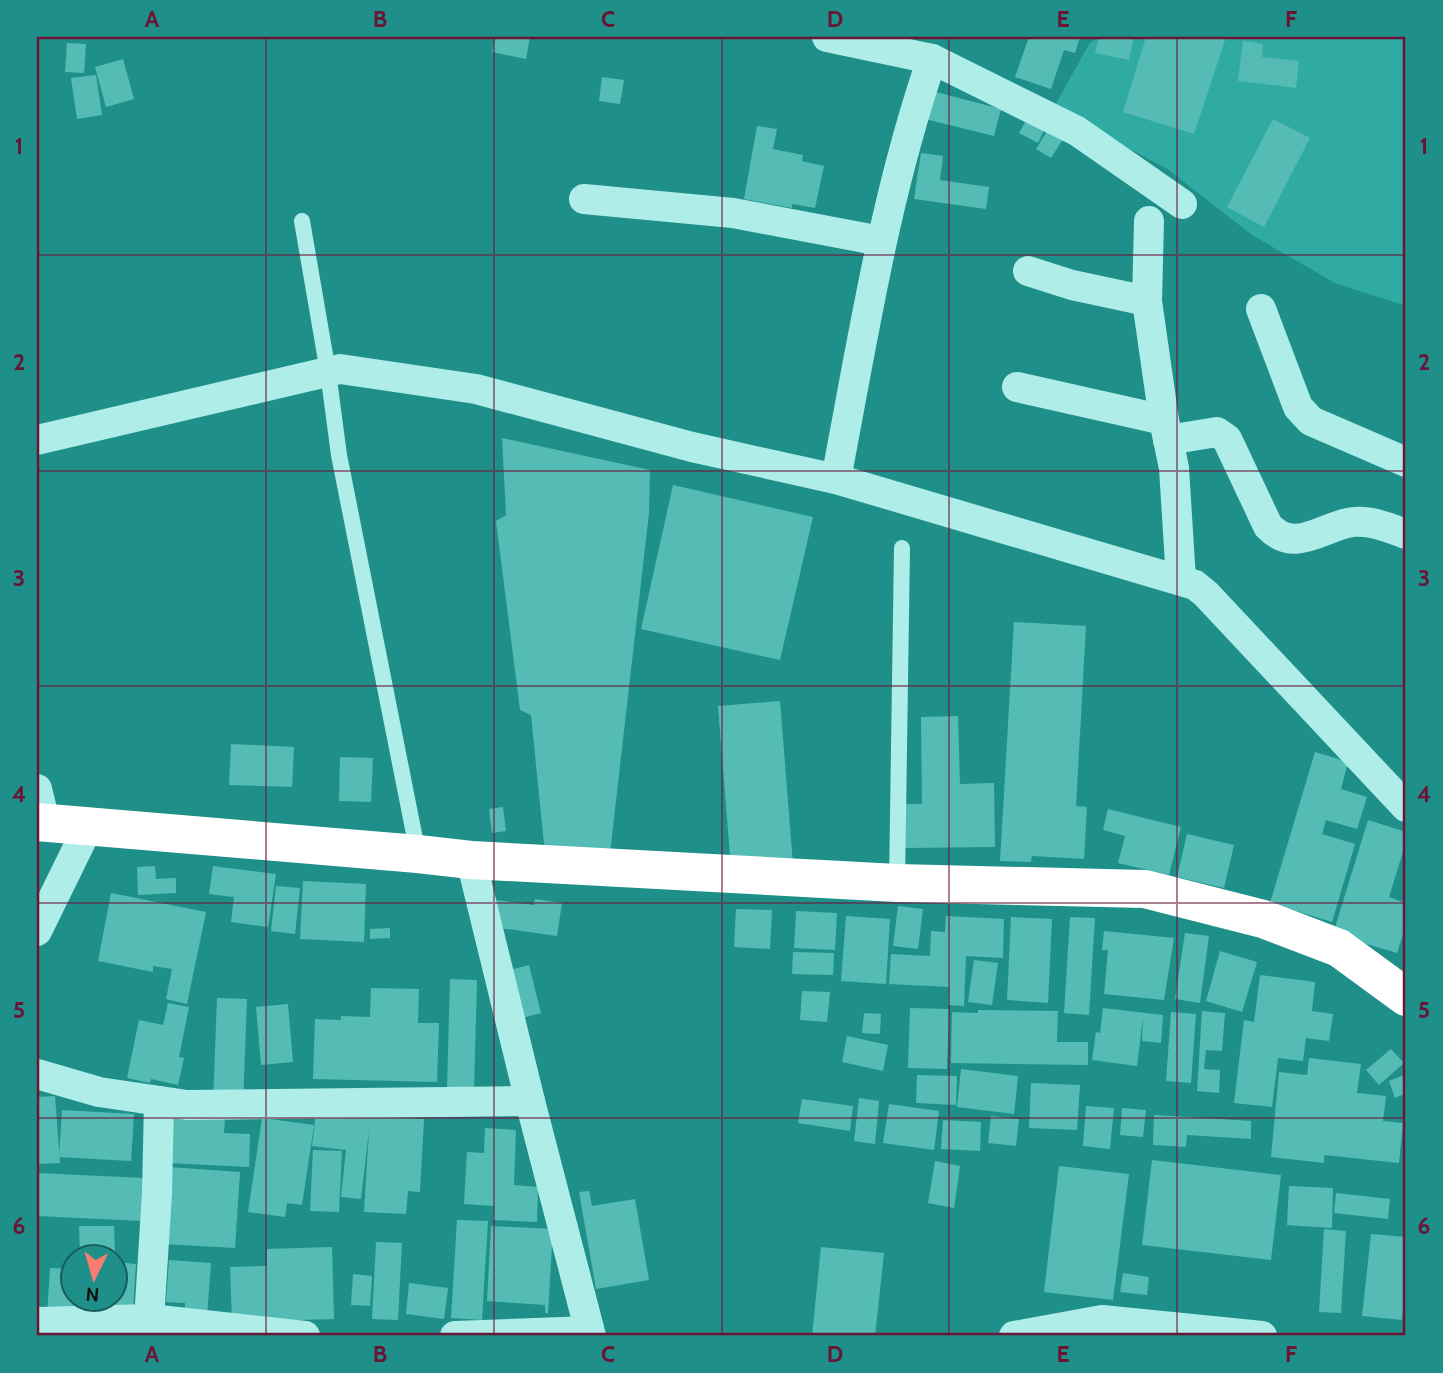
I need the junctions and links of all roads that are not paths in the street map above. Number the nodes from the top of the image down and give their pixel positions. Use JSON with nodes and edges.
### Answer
{"nodes":[{"id":1,"x":827,"y":37,"type":"edge"},
{"id":2,"x":932,"y":59,"type":"junction"},
{"id":3,"x":584,"y":199,"type":"dead end"},
{"id":4,"x":1182,"y":204,"type":"dead end"},
{"id":5,"x":302,"y":221,"type":"dead end"},
{"id":6,"x":1149,"y":221,"type":"dead end"},
{"id":7,"x":881,"y":241,"type":"junction"},
{"id":8,"x":1028,"y":271,"type":"dead end"},
{"id":9,"x":1147,"y":301,"type":"junction"},
{"id":10,"x":1261,"y":309,"type":"dead end"},
{"id":11,"x":328,"y":372,"type":"junction"},
{"id":12,"x":1017,"y":387,"type":"dead end"},
{"id":13,"x":1166,"y":430,"type":"junction"},
{"id":14,"x":37,"y":440,"type":"edge"},
{"id":15,"x":1406,"y":462,"type":"edge"},
{"id":16,"x":836,"y":479,"type":"junction"},
{"id":17,"x":1406,"y":534,"type":"edge"},
{"id":18,"x":902,"y":548,"type":"dead end"},
{"id":19,"x":1181,"y":580,"type":"junction"},
{"id":20,"x":1406,"y":807,"type":"edge"},
{"id":21,"x":39,"y":811,"type":"edge"},
{"id":22,"x":88,"y":827,"type":"junction"},
{"id":23,"x":418,"y":854,"type":"junction"},
{"id":24,"x":471,"y":860,"type":"junction"},
{"id":25,"x":897,"y":883,"type":"junction"},
{"id":26,"x":37,"y":931,"type":"edge"},
{"id":27,"x":1406,"y":997,"type":"edge"},
{"id":28,"x":37,"y":1074,"type":"edge"},
{"id":29,"x":159,"y":1101,"type":"junction"},
{"id":30,"x":530,"y":1101,"type":"junction"},
{"id":31,"x":37,"y":1322,"type":"edge"},
{"id":32,"x":149,"y":1328,"type":"edge"},
{"id":33,"x":590,"y":1334,"type":"edge"},
{"id":34,"x":304,"y":1336,"type":"edge"},
{"id":35,"x":454,"y":1336,"type":"edge"},
{"id":36,"x":1014,"y":1336,"type":"edge"},
{"id":37,"x":1262,"y":1336,"type":"edge"}],
"edges":[{"from":1,"to":2,"type":"street"},
{"from":2,"to":4,"type":"street"},
{"from":2,"to":7,"type":"street"},
{"from":3,"to":7,"type":"street"},
{"from":5,"to":11,"type":"lane"},
{"from":6,"to":9,"type":"street"},
{"from":7,"to":16,"type":"street"},
{"from":8,"to":9,"type":"street"},
{"from":9,"to":13,"type":"street"},
{"from":10,"to":15,"type":"street"},
{"from":11,"to":14,"type":"street"},
{"from":11,"to":16,"type":"street"},
{"from":11,"to":23,"type":"lane"},
{"from":12,"to":13,"type":"street"},
{"from":13,"to":17,"type":"street"},
{"from":13,"to":19,"type":"street"},
{"from":16,"to":19,"type":"street"},
{"from":18,"to":25,"type":"lane"},
{"from":19,"to":20,"type":"street"},
{"from":21,"to":22,"type":"highway"},
{"from":22,"to":23,"type":"highway"},
{"from":22,"to":26,"type":"street"},
{"from":23,"to":24,"type":"highway"},
{"from":24,"to":25,"type":"highway"},
{"from":24,"to":30,"type":"street"},
{"from":25,"to":27,"type":"highway"},
{"from":28,"to":29,"type":"street"},
{"from":29,"to":30,"type":"street"},
{"from":29,"to":32,"type":"street"},
{"from":30,"to":33,"type":"street"},
{"from":31,"to":32,"type":"street"},
{"from":32,"to":34,"type":"street"},
{"from":33,"to":35,"type":"street"},
{"from":36,"to":37,"type":"street"}]}
